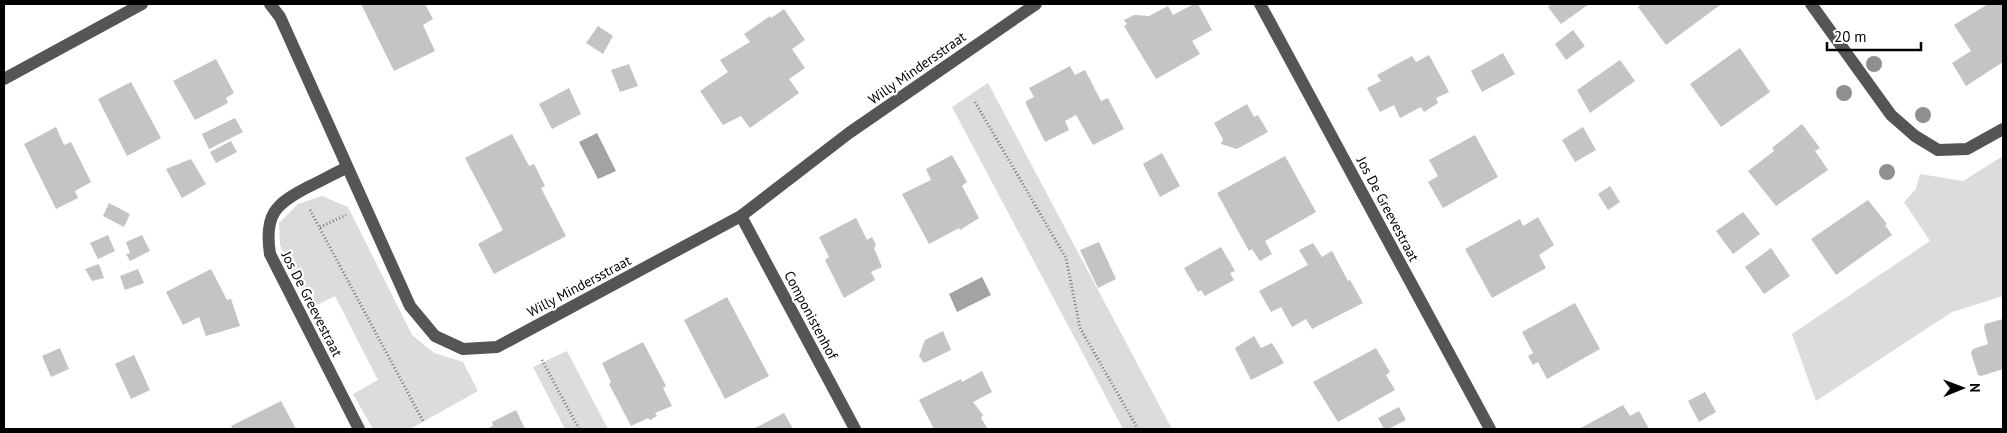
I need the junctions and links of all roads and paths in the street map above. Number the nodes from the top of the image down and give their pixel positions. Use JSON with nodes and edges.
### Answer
{"nodes":[{"id":1,"x":142,"y":4,"type":"edge"},
{"id":2,"x":270,"y":4,"type":"edge"},
{"id":3,"x":1036,"y":4,"type":"edge"},
{"id":4,"x":1260,"y":4,"type":"edge"},
{"id":5,"x":1811,"y":4,"type":"edge"},
{"id":6,"x":4,"y":79,"type":"edge"},
{"id":7,"x":975,"y":102,"type":"dead end"},
{"id":8,"x":2003,"y":129,"type":"edge"},
{"id":9,"x":346,"y":168,"type":"junction"},
{"id":10,"x":307,"y":205,"type":"dead end"},
{"id":11,"x":351,"y":212,"type":"dead end"},
{"id":12,"x":741,"y":216,"type":"junction"},
{"id":13,"x":320,"y":227,"type":"junction"},
{"id":14,"x":542,"y":360,"type":"dead end"},
{"id":15,"x":423,"y":420,"type":"dead end"},
{"id":16,"x":359,"y":429,"type":"edge"},
{"id":17,"x":580,"y":429,"type":"edge"},
{"id":18,"x":855,"y":429,"type":"edge"},
{"id":19,"x":1138,"y":429,"type":"edge"},
{"id":20,"x":1490,"y":429,"type":"edge"}],
"edges":[{"from":1,"to":6,"type":"street"},
{"from":2,"to":9,"type":"street","name":"Willy Mindersstraat"},
{"from":3,"to":12,"type":"street","name":"Willy Mindersstraat"},
{"from":4,"to":20,"type":"street","name":"Jos De Greevestraat"},
{"from":5,"to":8,"type":"street"},
{"from":7,"to":19,"type":"path"},
{"from":9,"to":12,"type":"street","name":"Willy Mindersstraat"},
{"from":9,"to":16,"type":"street","name":"Jos De Greevestraat"},
{"from":10,"to":13,"type":"path"},
{"from":11,"to":13,"type":"path"},
{"from":12,"to":18,"type":"street","name":"Componistenhof"},
{"from":13,"to":15,"type":"path"},
{"from":14,"to":17,"type":"path"}]}
